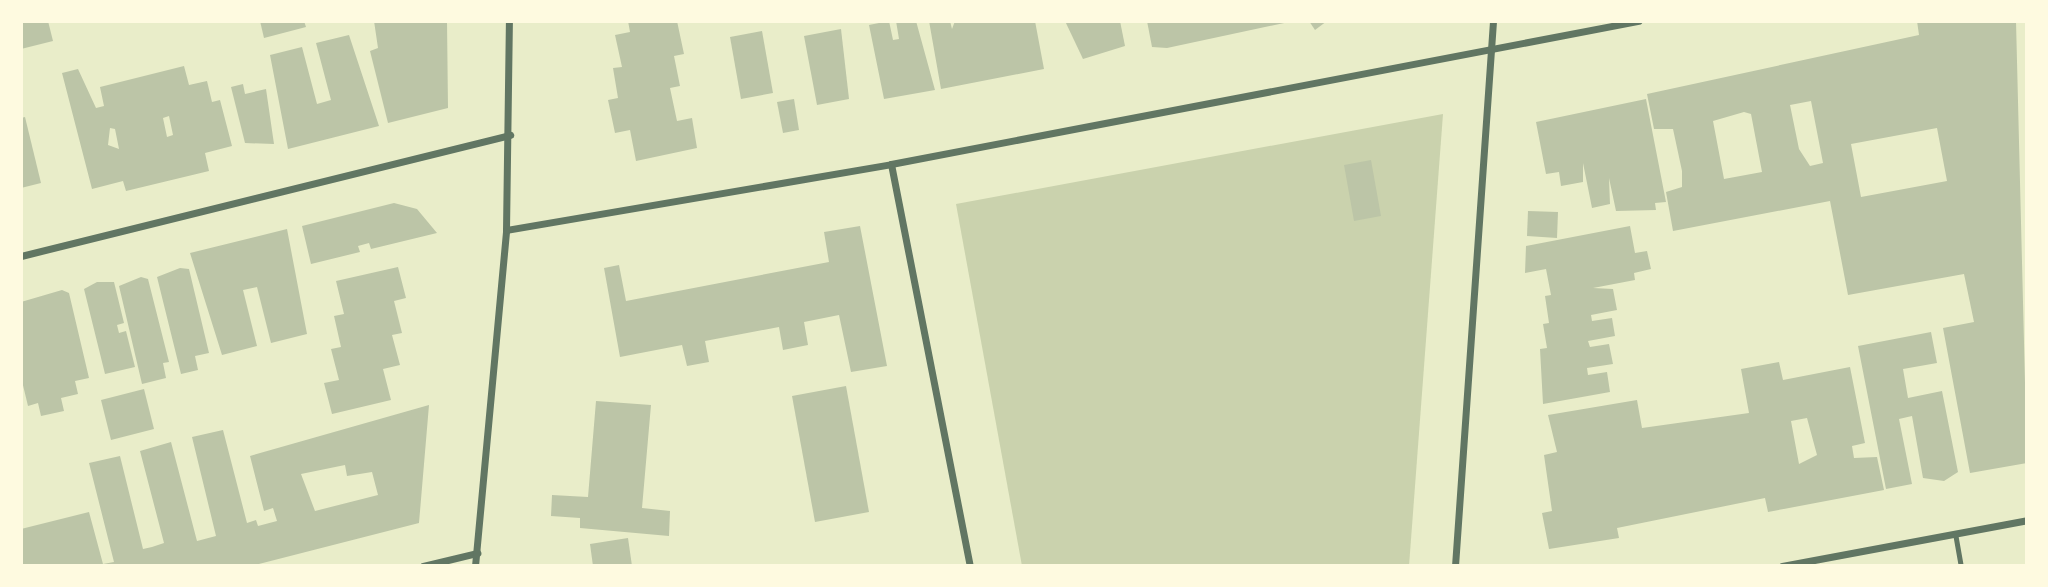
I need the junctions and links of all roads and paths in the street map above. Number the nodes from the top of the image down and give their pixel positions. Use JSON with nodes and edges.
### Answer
{"nodes":[{"id":1,"x":509,"y":21,"type":"edge"},
{"id":2,"x":1493,"y":21,"type":"edge"},
{"id":3,"x":1638,"y":21,"type":"edge"},
{"id":4,"x":1491,"y":49,"type":"junction"},
{"id":5,"x":510,"y":135,"type":"junction"},
{"id":6,"x":891,"y":164,"type":"junction"},
{"id":7,"x":506,"y":230,"type":"junction"},
{"id":8,"x":21,"y":256,"type":"edge"},
{"id":9,"x":2027,"y":520,"type":"edge"},
{"id":10,"x":1955,"y":533,"type":"junction"},
{"id":11,"x":477,"y":554,"type":"junction"},
{"id":12,"x":423,"y":566,"type":"edge"},
{"id":13,"x":475,"y":566,"type":"edge"},
{"id":14,"x":970,"y":566,"type":"edge"},
{"id":15,"x":1455,"y":566,"type":"edge"},
{"id":16,"x":1782,"y":566,"type":"edge"},
{"id":17,"x":1961,"y":566,"type":"edge"}],
"edges":[{"from":1,"to":5,"type":"street"},
{"from":2,"to":4,"type":"street"},
{"from":3,"to":4,"type":"street"},
{"from":4,"to":6,"type":"street"},
{"from":4,"to":15,"type":"street"},
{"from":5,"to":7,"type":"street"},
{"from":5,"to":8,"type":"street"},
{"from":6,"to":7,"type":"street"},
{"from":6,"to":14,"type":"street"},
{"from":7,"to":11,"type":"street"},
{"from":9,"to":10,"type":"street"},
{"from":10,"to":16,"type":"street"},
{"from":10,"to":17,"type":"lane"},
{"from":11,"to":12,"type":"street"},
{"from":11,"to":13,"type":"street"}]}
